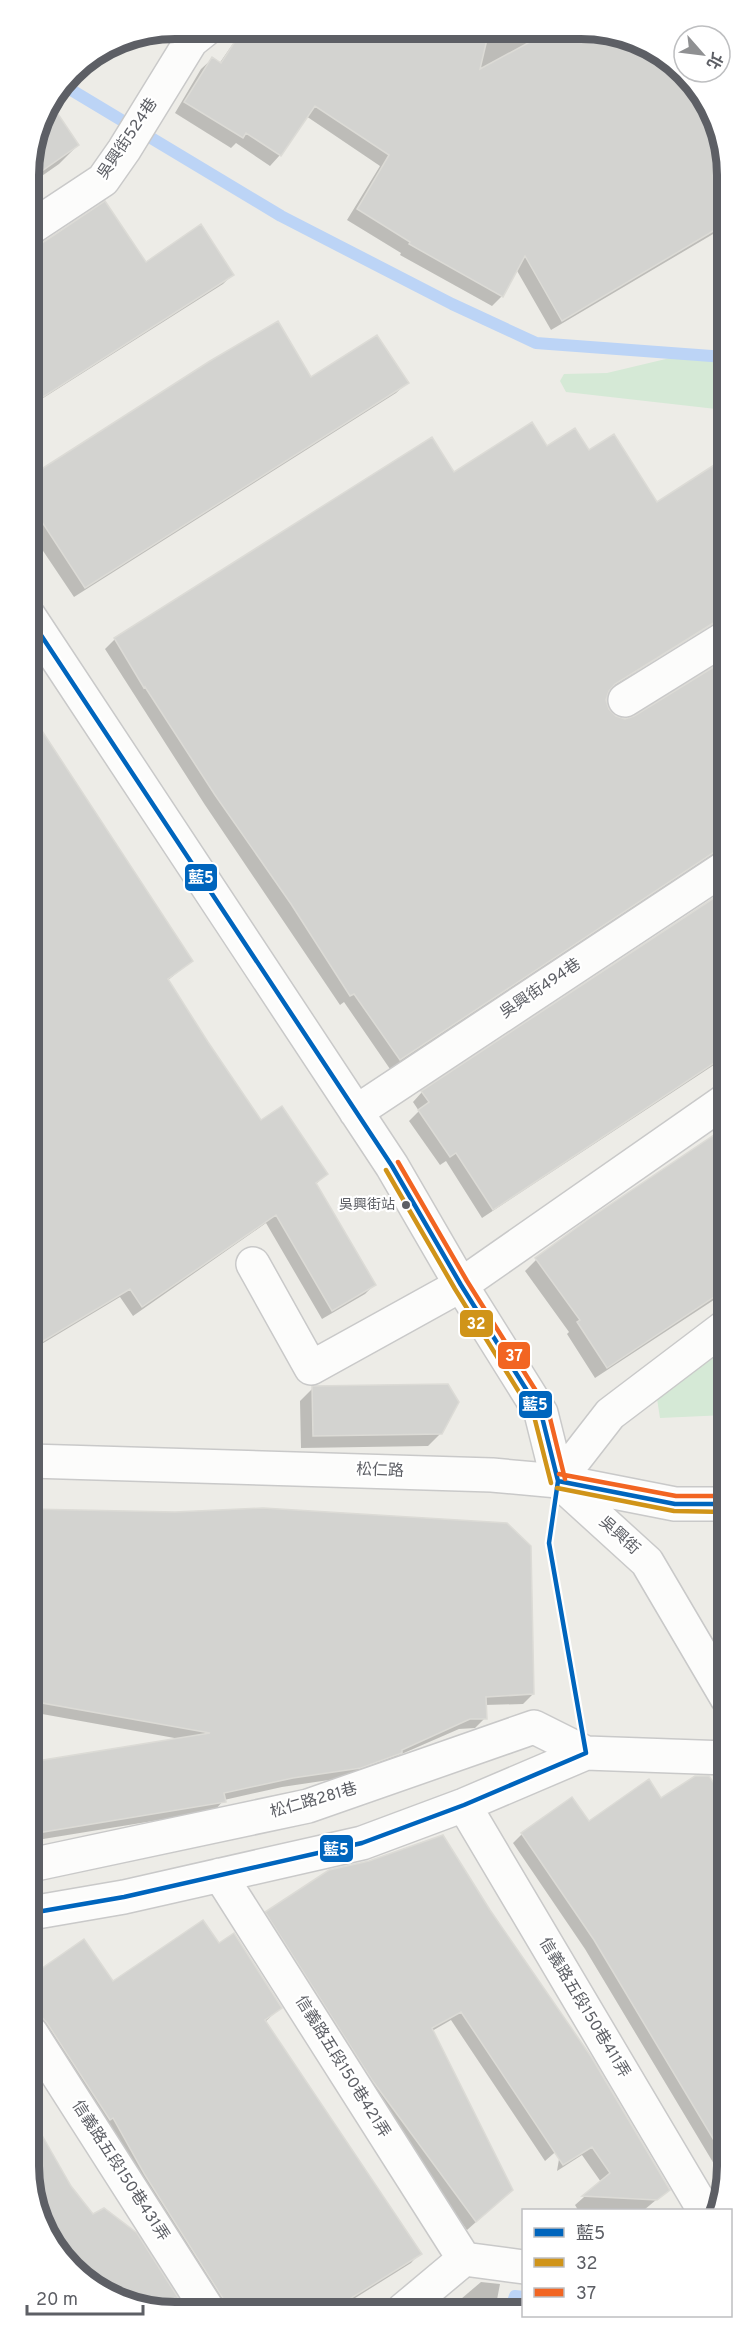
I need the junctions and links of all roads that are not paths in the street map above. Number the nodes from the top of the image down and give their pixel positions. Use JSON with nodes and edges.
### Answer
{"nodes":[{"id":1,"x":194,"y":39,"type":"edge"},
{"id":2,"x":39,"y":222,"type":"edge"},
{"id":3,"x":39,"y":631,"type":"edge"},
{"id":4,"x":717,"y":643,"type":"edge"},
{"id":5,"x":625,"y":700,"type":"dead end"},
{"id":6,"x":717,"y":873,"type":"edge"},
{"id":7,"x":717,"y":1106,"type":"edge"},
{"id":8,"x":356,"y":1112,"type":"junction"},
{"id":9,"x":253,"y":1264,"type":"dead end"},
{"id":10,"x":460,"y":1285,"type":"junction"},
{"id":11,"x":717,"y":1333,"type":"edge"},
{"id":12,"x":39,"y":1461,"type":"edge"},
{"id":13,"x":558,"y":1481,"type":"junction"},
{"id":14,"x":717,"y":1504,"type":"edge"},
{"id":15,"x":717,"y":1681,"type":"edge"},
{"id":16,"x":586,"y":1753,"type":"junction"},
{"id":17,"x":717,"y":1758,"type":"edge"},
{"id":18,"x":464,"y":1804,"type":"junction"},
{"id":19,"x":39,"y":1863,"type":"edge"},
{"id":20,"x":220,"y":1875,"type":"junction"},
{"id":21,"x":39,"y":1912,"type":"edge"},
{"id":22,"x":39,"y":2046,"type":"edge"},
{"id":23,"x":703,"y":2209,"type":"edge"},
{"id":24,"x":464,"y":2259,"type":"junction"},
{"id":25,"x":522,"y":2267,"type":"edge"},
{"id":26,"x":203,"y":2302,"type":"edge"},
{"id":27,"x":413,"y":2302,"type":"edge"}],
"edges":[{"from":1,"to":2,"type":"street","name":"吳興街524巷"},
{"from":3,"to":8,"type":"street"},
{"from":4,"to":5,"type":"street"},
{"from":6,"to":8,"type":"street","name":"吳興街494巷"},
{"from":7,"to":10,"type":"street"},
{"from":8,"to":10,"type":"street"},
{"from":9,"to":10,"type":"street"},
{"from":10,"to":13,"type":"street"},
{"from":11,"to":13,"type":"street"},
{"from":12,"to":13,"type":"street","name":"松仁路"},
{"from":13,"to":14,"type":"street","name":"松仁路"},
{"from":13,"to":15,"type":"street","name":"吳興街"},
{"from":16,"to":17,"type":"street"},
{"from":16,"to":18,"type":"street"},
{"from":16,"to":19,"type":"street","name":"松仁路281巷"},
{"from":18,"to":20,"type":"street"},
{"from":18,"to":23,"type":"street","name":"信義路五段150巷411弄"},
{"from":20,"to":21,"type":"street"},
{"from":20,"to":24,"type":"street","name":"信義路五段150巷421弄"},
{"from":22,"to":26,"type":"street","name":"信義路五段150巷431弄"},
{"from":24,"to":25,"type":"street"},
{"from":24,"to":27,"type":"street"}]}
